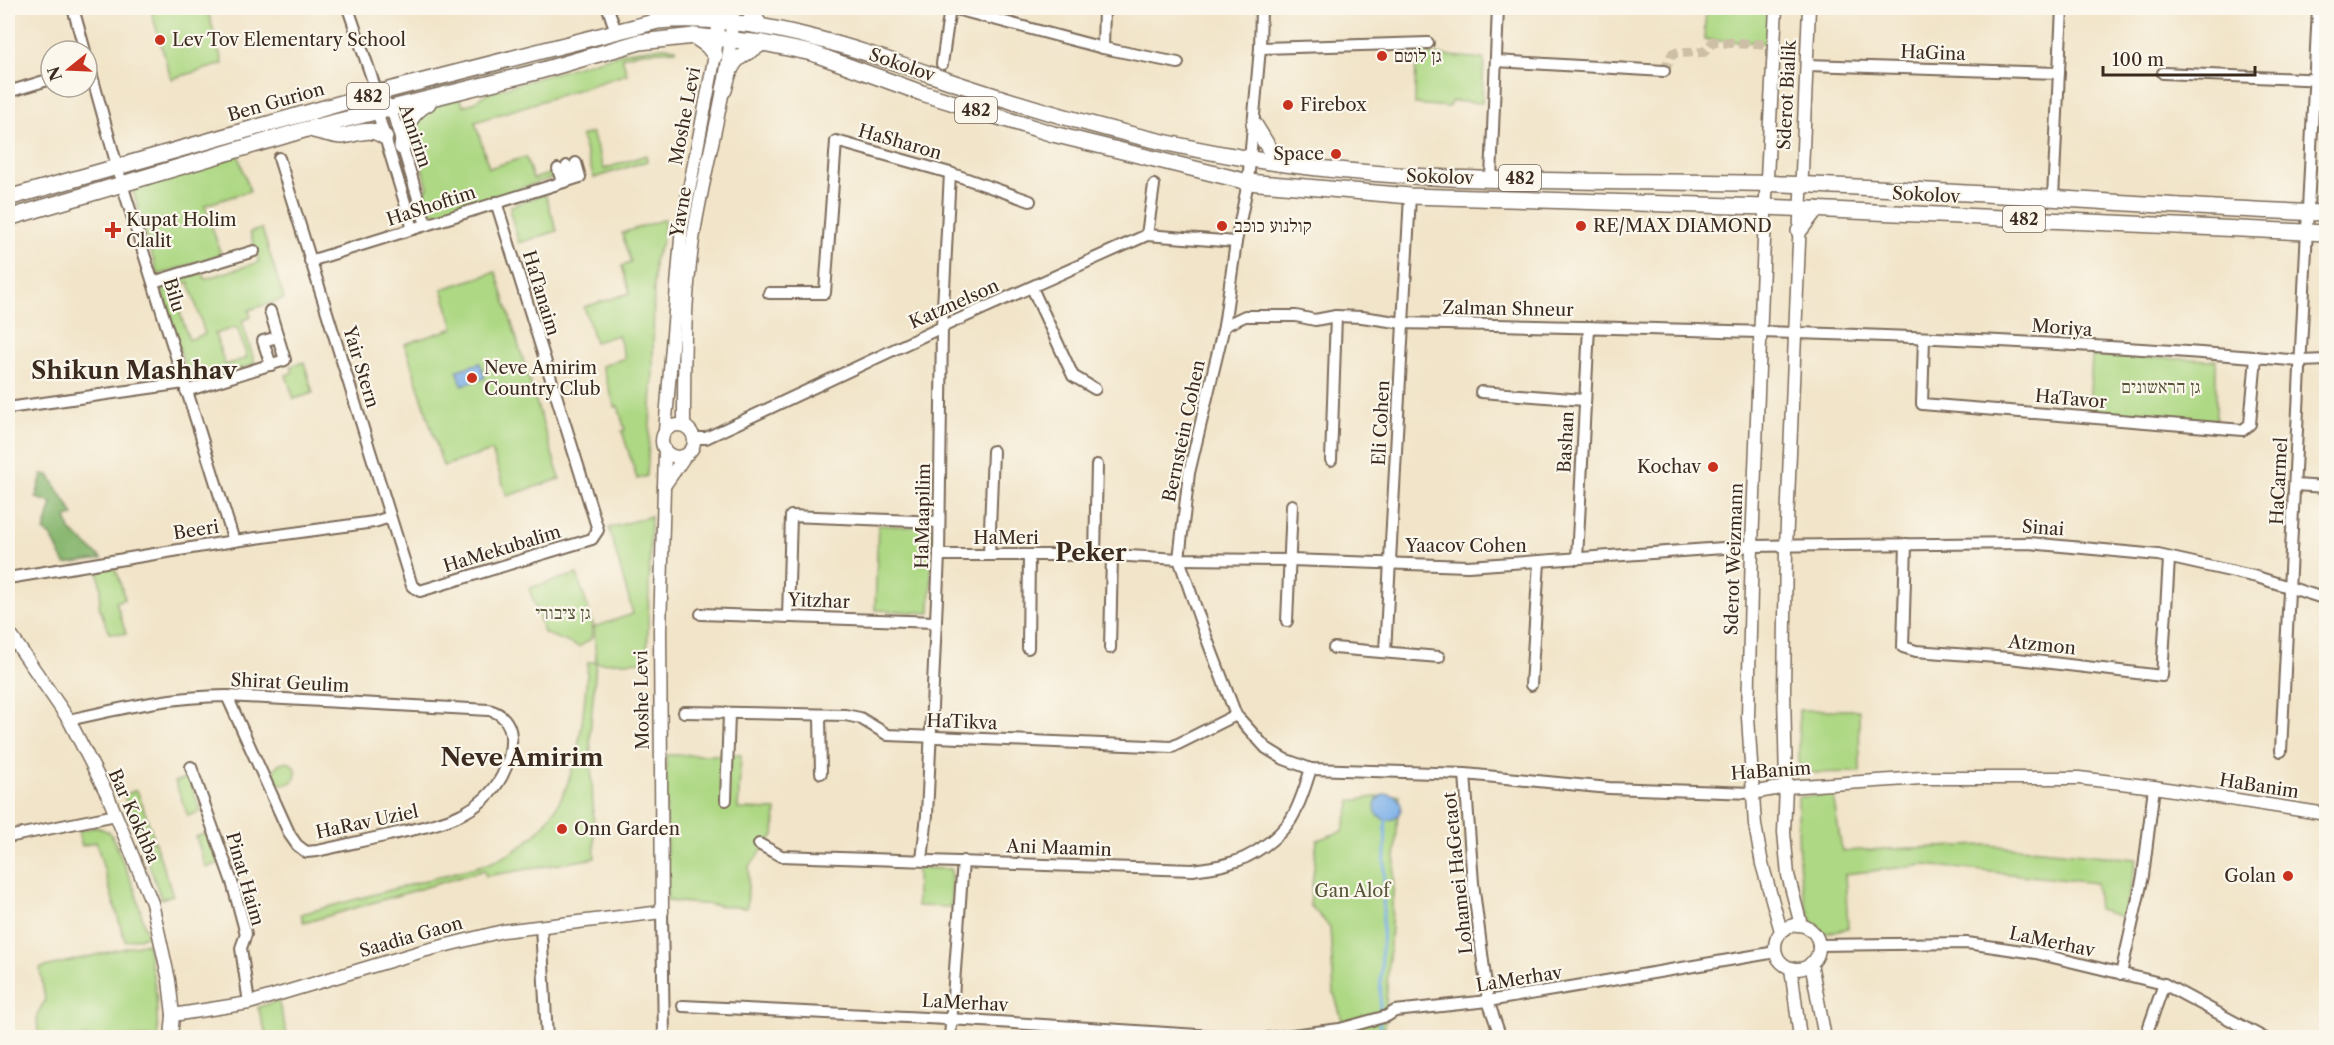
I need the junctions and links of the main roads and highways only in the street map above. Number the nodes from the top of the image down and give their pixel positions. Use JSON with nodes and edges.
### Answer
{"nodes":[{"id":1,"x":748,"y":8,"type":"edge"},
{"id":2,"x":692,"y":13,"type":"edge"},
{"id":3,"x":726,"y":15,"type":"edge"},
{"id":4,"x":761,"y":27,"type":"junction"},
{"id":5,"x":694,"y":36,"type":"junction"},
{"id":6,"x":723,"y":39,"type":"joint"},
{"id":7,"x":763,"y":43,"type":"junction"},
{"id":8,"x":715,"y":56,"type":"road end"},
{"id":9,"x":724,"y":90,"type":"road end"},
{"id":10,"x":441,"y":95,"type":"junction"},
{"id":11,"x":1254,"y":124,"type":"road end"},
{"id":12,"x":307,"y":129,"type":"junction"},
{"id":13,"x":385,"y":136,"type":"road end"},
{"id":14,"x":402,"y":147,"type":"road end"},
{"id":15,"x":1278,"y":163,"type":"junction"},
{"id":16,"x":8,"y":198,"type":"edge"},
{"id":17,"x":1816,"y":209,"type":"junction"},
{"id":18,"x":2326,"y":213,"type":"edge"},
{"id":19,"x":8,"y":218,"type":"edge"},
{"id":20,"x":1799,"y":231,"type":"road end"},
{"id":21,"x":2326,"y":232,"type":"edge"}],
"edges":[{"from":1,"to":4,"type":"main road"},
{"from":2,"to":3,"type":"main road","name":"Ben Gurion","number":"482"},
{"from":2,"to":16,"type":"main road","name":"Ben Gurion","number":"482"},
{"from":3,"to":4,"type":"main road","name":"Sokolov","number":"482"},
{"from":4,"to":15,"type":"main road","name":"Sokolov","number":"482"},
{"from":5,"to":6,"type":"main road","name":"Ben Gurion","number":"482"},
{"from":5,"to":8,"type":"main road"},
{"from":5,"to":10,"type":"main road","name":"Ben Gurion","number":"482"},
{"from":6,"to":7,"type":"main road","name":"Sokolov","number":"482"},
{"from":7,"to":9,"type":"main road"},
{"from":7,"to":17,"type":"main road","name":"Sokolov","number":"482"},
{"from":10,"to":12,"type":"main road","name":"Ben Gurion","number":"482"},
{"from":10,"to":14,"type":"main road"},
{"from":11,"to":15,"type":"main road"},
{"from":12,"to":13,"type":"main road"},
{"from":12,"to":19,"type":"main road","name":"Ben Gurion","number":"482"},
{"from":15,"to":18,"type":"main road","name":"Sokolov","number":"482"},
{"from":17,"to":20,"type":"main road"},
{"from":17,"to":21,"type":"main road","name":"Sokolov","number":"482"}]}
